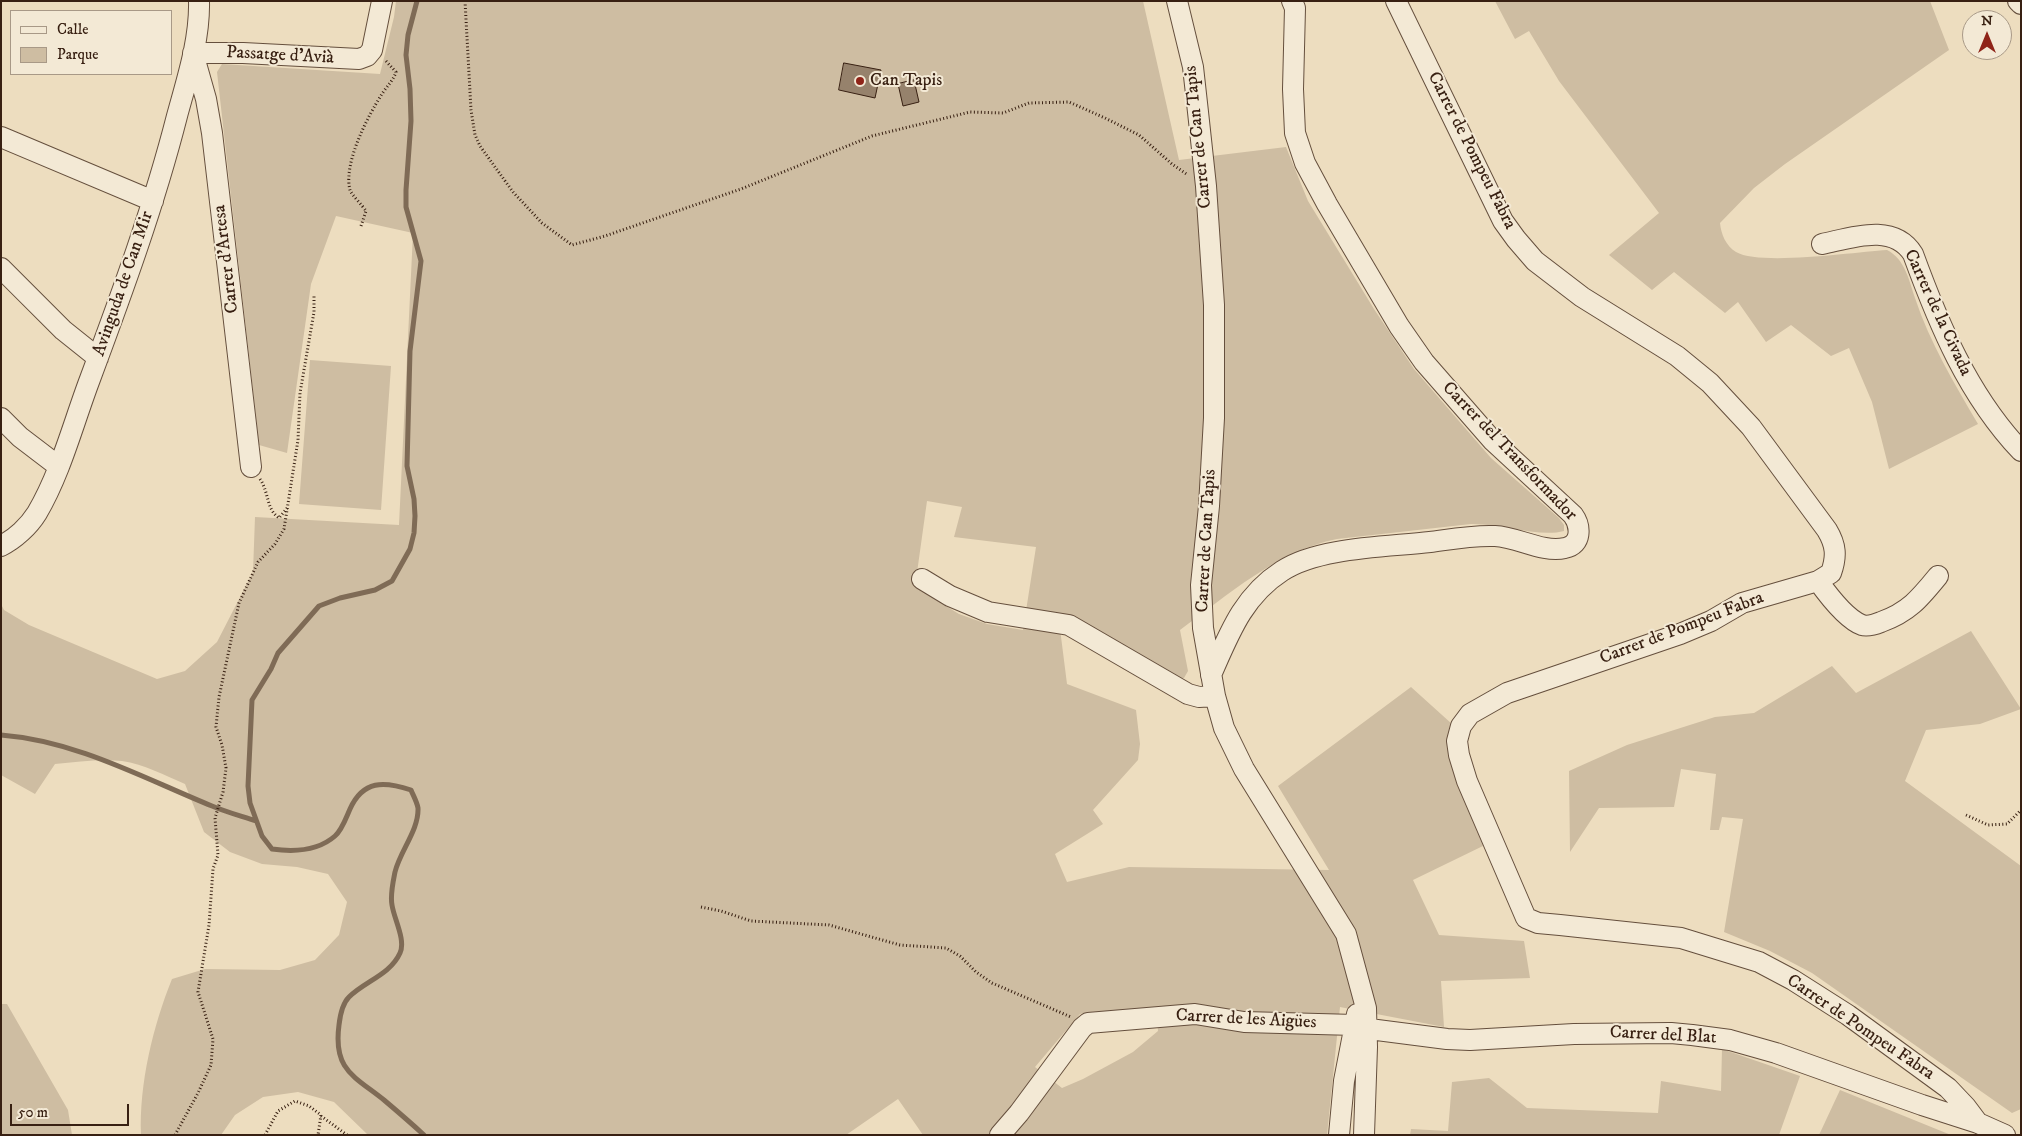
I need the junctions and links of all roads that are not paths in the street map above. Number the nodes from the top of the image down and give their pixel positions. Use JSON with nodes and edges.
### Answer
{"nodes":[{"id":1,"x":199,"y":1,"type":"edge"},
{"id":2,"x":382,"y":1,"type":"edge"},
{"id":3,"x":1177,"y":1,"type":"edge"},
{"id":4,"x":1396,"y":1,"type":"edge"},
{"id":5,"x":2018,"y":1,"type":"edge"},
{"id":6,"x":1295,"y":4,"type":"edge"},
{"id":7,"x":2021,"y":4,"type":"edge"},
{"id":8,"x":193,"y":53,"type":"junction"},
{"id":9,"x":1,"y":137,"type":"edge"},
{"id":10,"x":153,"y":201,"type":"junction"},
{"id":11,"x":1822,"y":244,"type":"dead end"},
{"id":12,"x":1,"y":268,"type":"edge"},
{"id":13,"x":98,"y":358,"type":"junction"},
{"id":14,"x":1,"y":418,"type":"edge"},
{"id":15,"x":2021,"y":451,"type":"edge"},
{"id":16,"x":58,"y":466,"type":"junction"},
{"id":17,"x":251,"y":466,"type":"road end"},
{"id":18,"x":1,"y":546,"type":"edge"},
{"id":19,"x":1938,"y":576,"type":"dead end"},
{"id":20,"x":922,"y":579,"type":"dead end"},
{"id":21,"x":1818,"y":581,"type":"junction"},
{"id":22,"x":1211,"y":675,"type":"junction"},
{"id":23,"x":1215,"y":696,"type":"junction"},
{"id":24,"x":1361,"y":1027,"type":"junction"},
{"id":25,"x":1978,"y":1123,"type":"junction"},
{"id":26,"x":1000,"y":1135,"type":"edge"},
{"id":27,"x":1339,"y":1135,"type":"edge"},
{"id":28,"x":1364,"y":1135,"type":"edge"},
{"id":29,"x":2005,"y":1135,"type":"edge"}],
"edges":[{"from":1,"to":8,"type":"street","name":"Avinguda de Can Mir"},
{"from":2,"to":8,"type":"street","name":"Passatge d'Avià"},
{"from":3,"to":22,"type":"street","name":"Carrer de Can Tapis"},
{"from":4,"to":21,"type":"street","name":"Carrer de Pompeu Fabra"},
{"from":5,"to":7,"type":"street"},
{"from":6,"to":22,"type":"street","name":"Carrer del Transformador"},
{"from":8,"to":10,"type":"street","name":"Avinguda de Can Mir"},
{"from":8,"to":17,"type":"street","name":"Carrer d'Artesa"},
{"from":9,"to":10,"type":"street"},
{"from":10,"to":13,"type":"street","name":"Avinguda de Can Mir"},
{"from":11,"to":15,"type":"street","name":"Carrer de la Civada"},
{"from":12,"to":13,"type":"street"},
{"from":13,"to":16,"type":"street","name":"Avinguda de Can Mir"},
{"from":14,"to":16,"type":"street"},
{"from":16,"to":18,"type":"street","name":"Avinguda de Can Mir"},
{"from":19,"to":21,"type":"street"},
{"from":20,"to":23,"type":"street"},
{"from":21,"to":25,"type":"street","name":"Carrer de Pompeu Fabra"},
{"from":22,"to":23,"type":"street","name":"Carrer de Can Tapis"},
{"from":23,"to":24,"type":"street","name":"Carrer de Can Tapis"},
{"from":24,"to":25,"type":"street","name":"Carrer del Blat"},
{"from":24,"to":26,"type":"street","name":"Carrer de les Aigües"},
{"from":24,"to":27,"type":"street"},
{"from":24,"to":28,"type":"street","name":"Carrer de Can Tapis"},
{"from":25,"to":29,"type":"street","name":"Carrer del Blat"}]}
